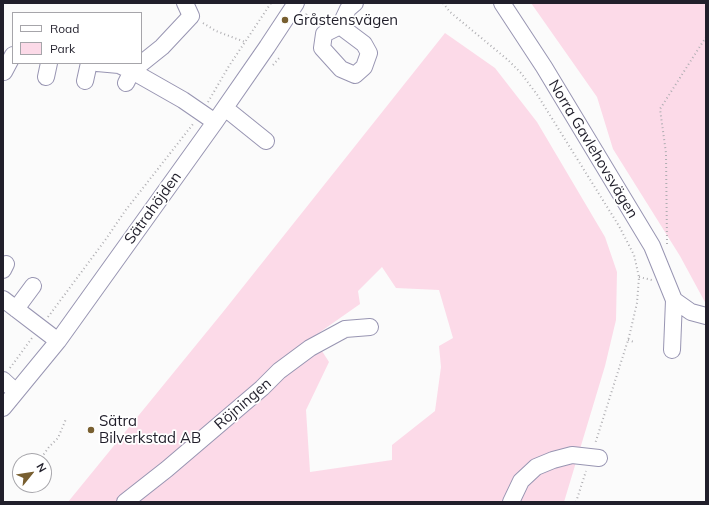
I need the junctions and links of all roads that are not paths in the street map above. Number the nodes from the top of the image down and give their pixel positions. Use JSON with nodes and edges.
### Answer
{"nodes":[{"id":1,"x":296,"y":3,"type":"edge"},
{"id":2,"x":355,"y":3,"type":"edge"},
{"id":3,"x":502,"y":3,"type":"edge"},
{"id":4,"x":188,"y":9,"type":"edge"},
{"id":5,"x":340,"y":26,"type":"dead end"},
{"id":6,"x":12,"y":57,"type":"edge"},
{"id":7,"x":89,"y":64,"type":"edge"},
{"id":8,"x":108,"y":64,"type":"edge"},
{"id":9,"x":4,"y":72,"type":"edge"},
{"id":10,"x":129,"y":77,"type":"junction"},
{"id":11,"x":85,"y":81,"type":"dead end"},
{"id":12,"x":225,"y":108,"type":"junction"},
{"id":13,"x":215,"y":122,"type":"junction"},
{"id":14,"x":266,"y":141,"type":"dead end"},
{"id":15,"x":33,"y":286,"type":"dead end"},
{"id":16,"x":674,"y":300,"type":"junction"},
{"id":17,"x":7,"y":305,"type":"edge"},
{"id":18,"x":706,"y":316,"type":"edge"},
{"id":19,"x":370,"y":326,"type":"dead end"},
{"id":20,"x":58,"y":340,"type":"junction"},
{"id":21,"x":672,"y":350,"type":"dead end"},
{"id":22,"x":5,"y":376,"type":"edge"},
{"id":23,"x":16,"y":392,"type":"junction"},
{"id":24,"x":3,"y":408,"type":"edge"},
{"id":25,"x":595,"y":457,"type":"road end"},
{"id":26,"x":125,"y":502,"type":"edge"},
{"id":27,"x":512,"y":502,"type":"edge"}],
"edges":[{"from":1,"to":12,"type":"street","name":"Sätrahöjden"},
{"from":2,"to":5,"type":"street"},
{"from":3,"to":16,"type":"street","name":"Norra Gavlehovsvägen"},
{"from":4,"to":10,"type":"street"},
{"from":6,"to":9,"type":"street"},
{"from":7,"to":11,"type":"street"},
{"from":8,"to":10,"type":"street"},
{"from":10,"to":13,"type":"street"},
{"from":12,"to":13,"type":"street","name":"Sätrahöjden"},
{"from":12,"to":14,"type":"street"},
{"from":13,"to":20,"type":"street","name":"Sätrahöjden"},
{"from":15,"to":17,"type":"street"},
{"from":16,"to":18,"type":"street"},
{"from":16,"to":21,"type":"street","name":"Norra Gavlehovsvägen"},
{"from":17,"to":20,"type":"street"},
{"from":19,"to":26,"type":"street","name":"Röjningen"},
{"from":20,"to":23,"type":"street","name":"Sätrahöjden"},
{"from":22,"to":23,"type":"street"},
{"from":23,"to":24,"type":"street","name":"Sätrahöjden"},
{"from":25,"to":27,"type":"street"}]}
